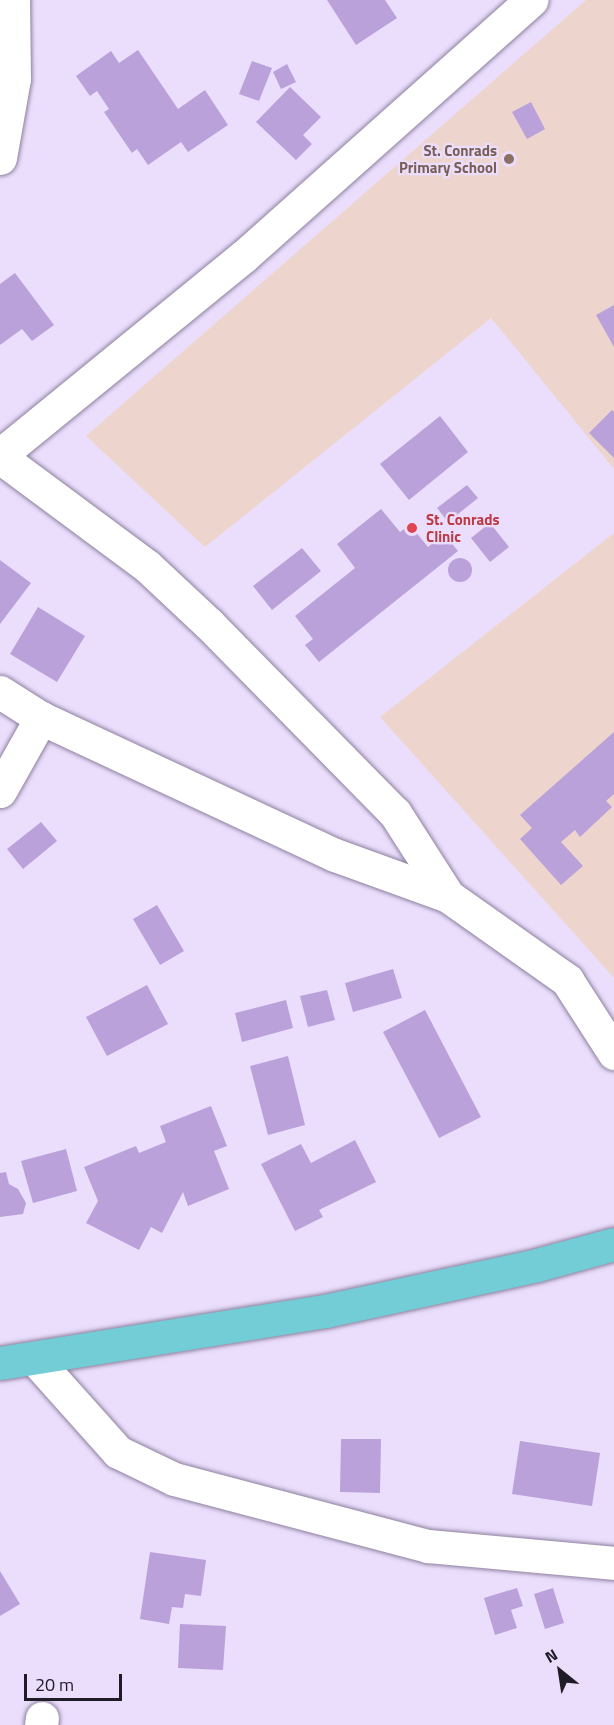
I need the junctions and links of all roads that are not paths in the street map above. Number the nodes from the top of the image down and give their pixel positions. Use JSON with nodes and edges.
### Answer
{"nodes":[{"id":1,"x":531,"y":0,"type":"edge"},
{"id":2,"x":19,"y":6,"type":"edge"},
{"id":3,"x":0,"y":158,"type":"edge"},
{"id":4,"x":0,"y":456,"type":"edge"},
{"id":5,"x":0,"y":692,"type":"edge"},
{"id":6,"x":41,"y":718,"type":"junction"},
{"id":7,"x":0,"y":791,"type":"edge"},
{"id":8,"x":448,"y":896,"type":"junction"},
{"id":9,"x":614,"y":1053,"type":"edge"},
{"id":10,"x":614,"y":1244,"type":"edge"},
{"id":11,"x":34,"y":1358,"type":"junction"},
{"id":12,"x":0,"y":1363,"type":"edge"},
{"id":13,"x":614,"y":1563,"type":"edge"}],
"edges":[{"from":1,"to":4,"type":"street"},
{"from":2,"to":3,"type":"street"},
{"from":4,"to":8,"type":"street"},
{"from":5,"to":6,"type":"street"},
{"from":6,"to":7,"type":"street"},
{"from":6,"to":8,"type":"street"},
{"from":8,"to":9,"type":"street"},
{"from":10,"to":11,"type":"main road"},
{"from":11,"to":12,"type":"main road"},
{"from":11,"to":13,"type":"street"}]}
